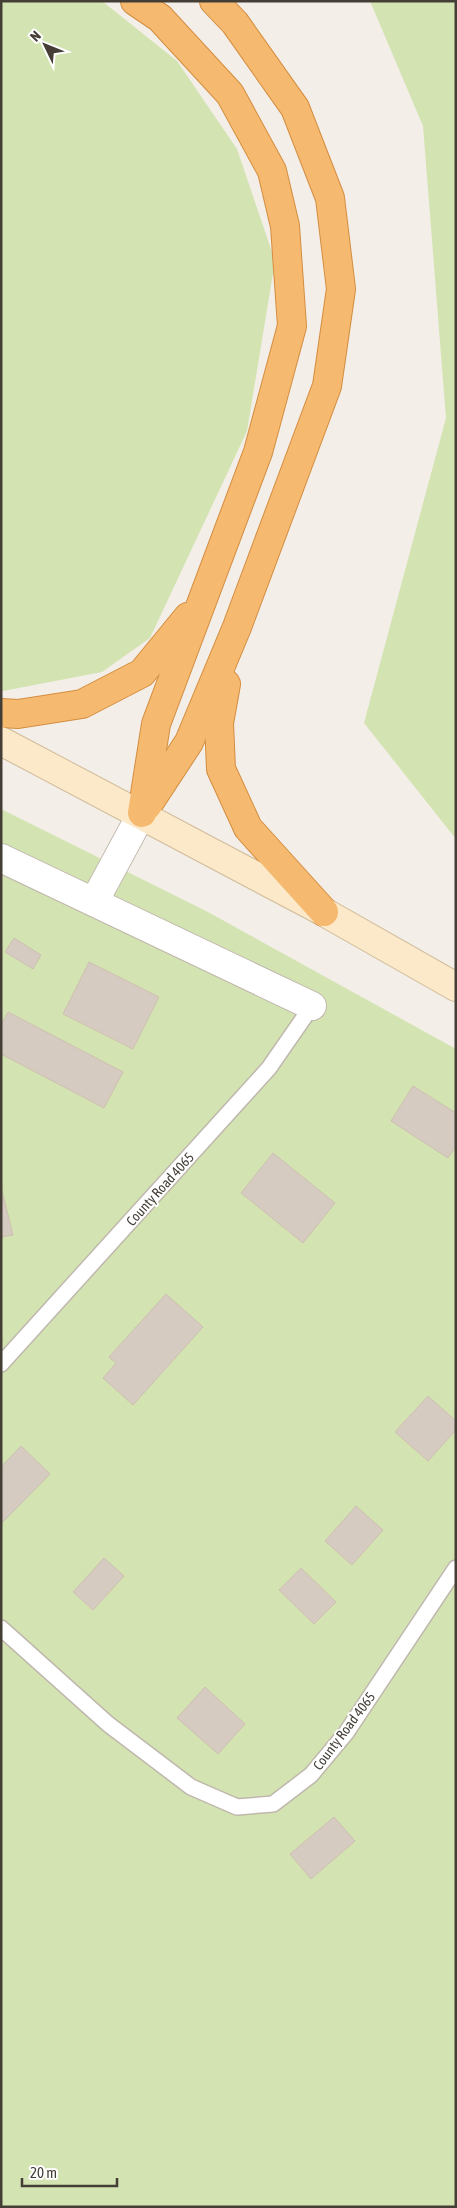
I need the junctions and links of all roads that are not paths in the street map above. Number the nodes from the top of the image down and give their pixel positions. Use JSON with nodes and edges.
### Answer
{"nodes":[{"id":1,"x":135,"y":1,"type":"edge"},
{"id":2,"x":214,"y":1,"type":"edge"},
{"id":3,"x":202,"y":601,"type":"junction"},
{"id":4,"x":237,"y":627,"type":"junction"},
{"id":5,"x":1,"y":713,"type":"edge"},
{"id":6,"x":1,"y":741,"type":"edge"},
{"id":7,"x":142,"y":813,"type":"junction"},
{"id":8,"x":1,"y":858,"type":"edge"},
{"id":9,"x":94,"y":902,"type":"junction"},
{"id":10,"x":324,"y":912,"type":"junction"},
{"id":11,"x":456,"y":987,"type":"edge"},
{"id":12,"x":312,"y":1006,"type":"joint"},
{"id":13,"x":1,"y":1364,"type":"edge"},
{"id":14,"x":456,"y":1568,"type":"edge"},
{"id":15,"x":1,"y":1628,"type":"edge"}],
"edges":[{"from":1,"to":3,"type":"highway"},
{"from":2,"to":4,"type":"highway"},
{"from":3,"to":5,"type":"highway"},
{"from":3,"to":7,"type":"highway"},
{"from":4,"to":7,"type":"highway"},
{"from":4,"to":10,"type":"highway"},
{"from":6,"to":7,"type":"main road"},
{"from":7,"to":9,"type":"street"},
{"from":7,"to":10,"type":"main road"},
{"from":8,"to":9,"type":"street"},
{"from":9,"to":12,"type":"street"},
{"from":10,"to":11,"type":"main road"},
{"from":12,"to":13,"type":"lane","name":"County Road 4065"},
{"from":14,"to":15,"type":"lane","name":"County Road 4065"}]}
